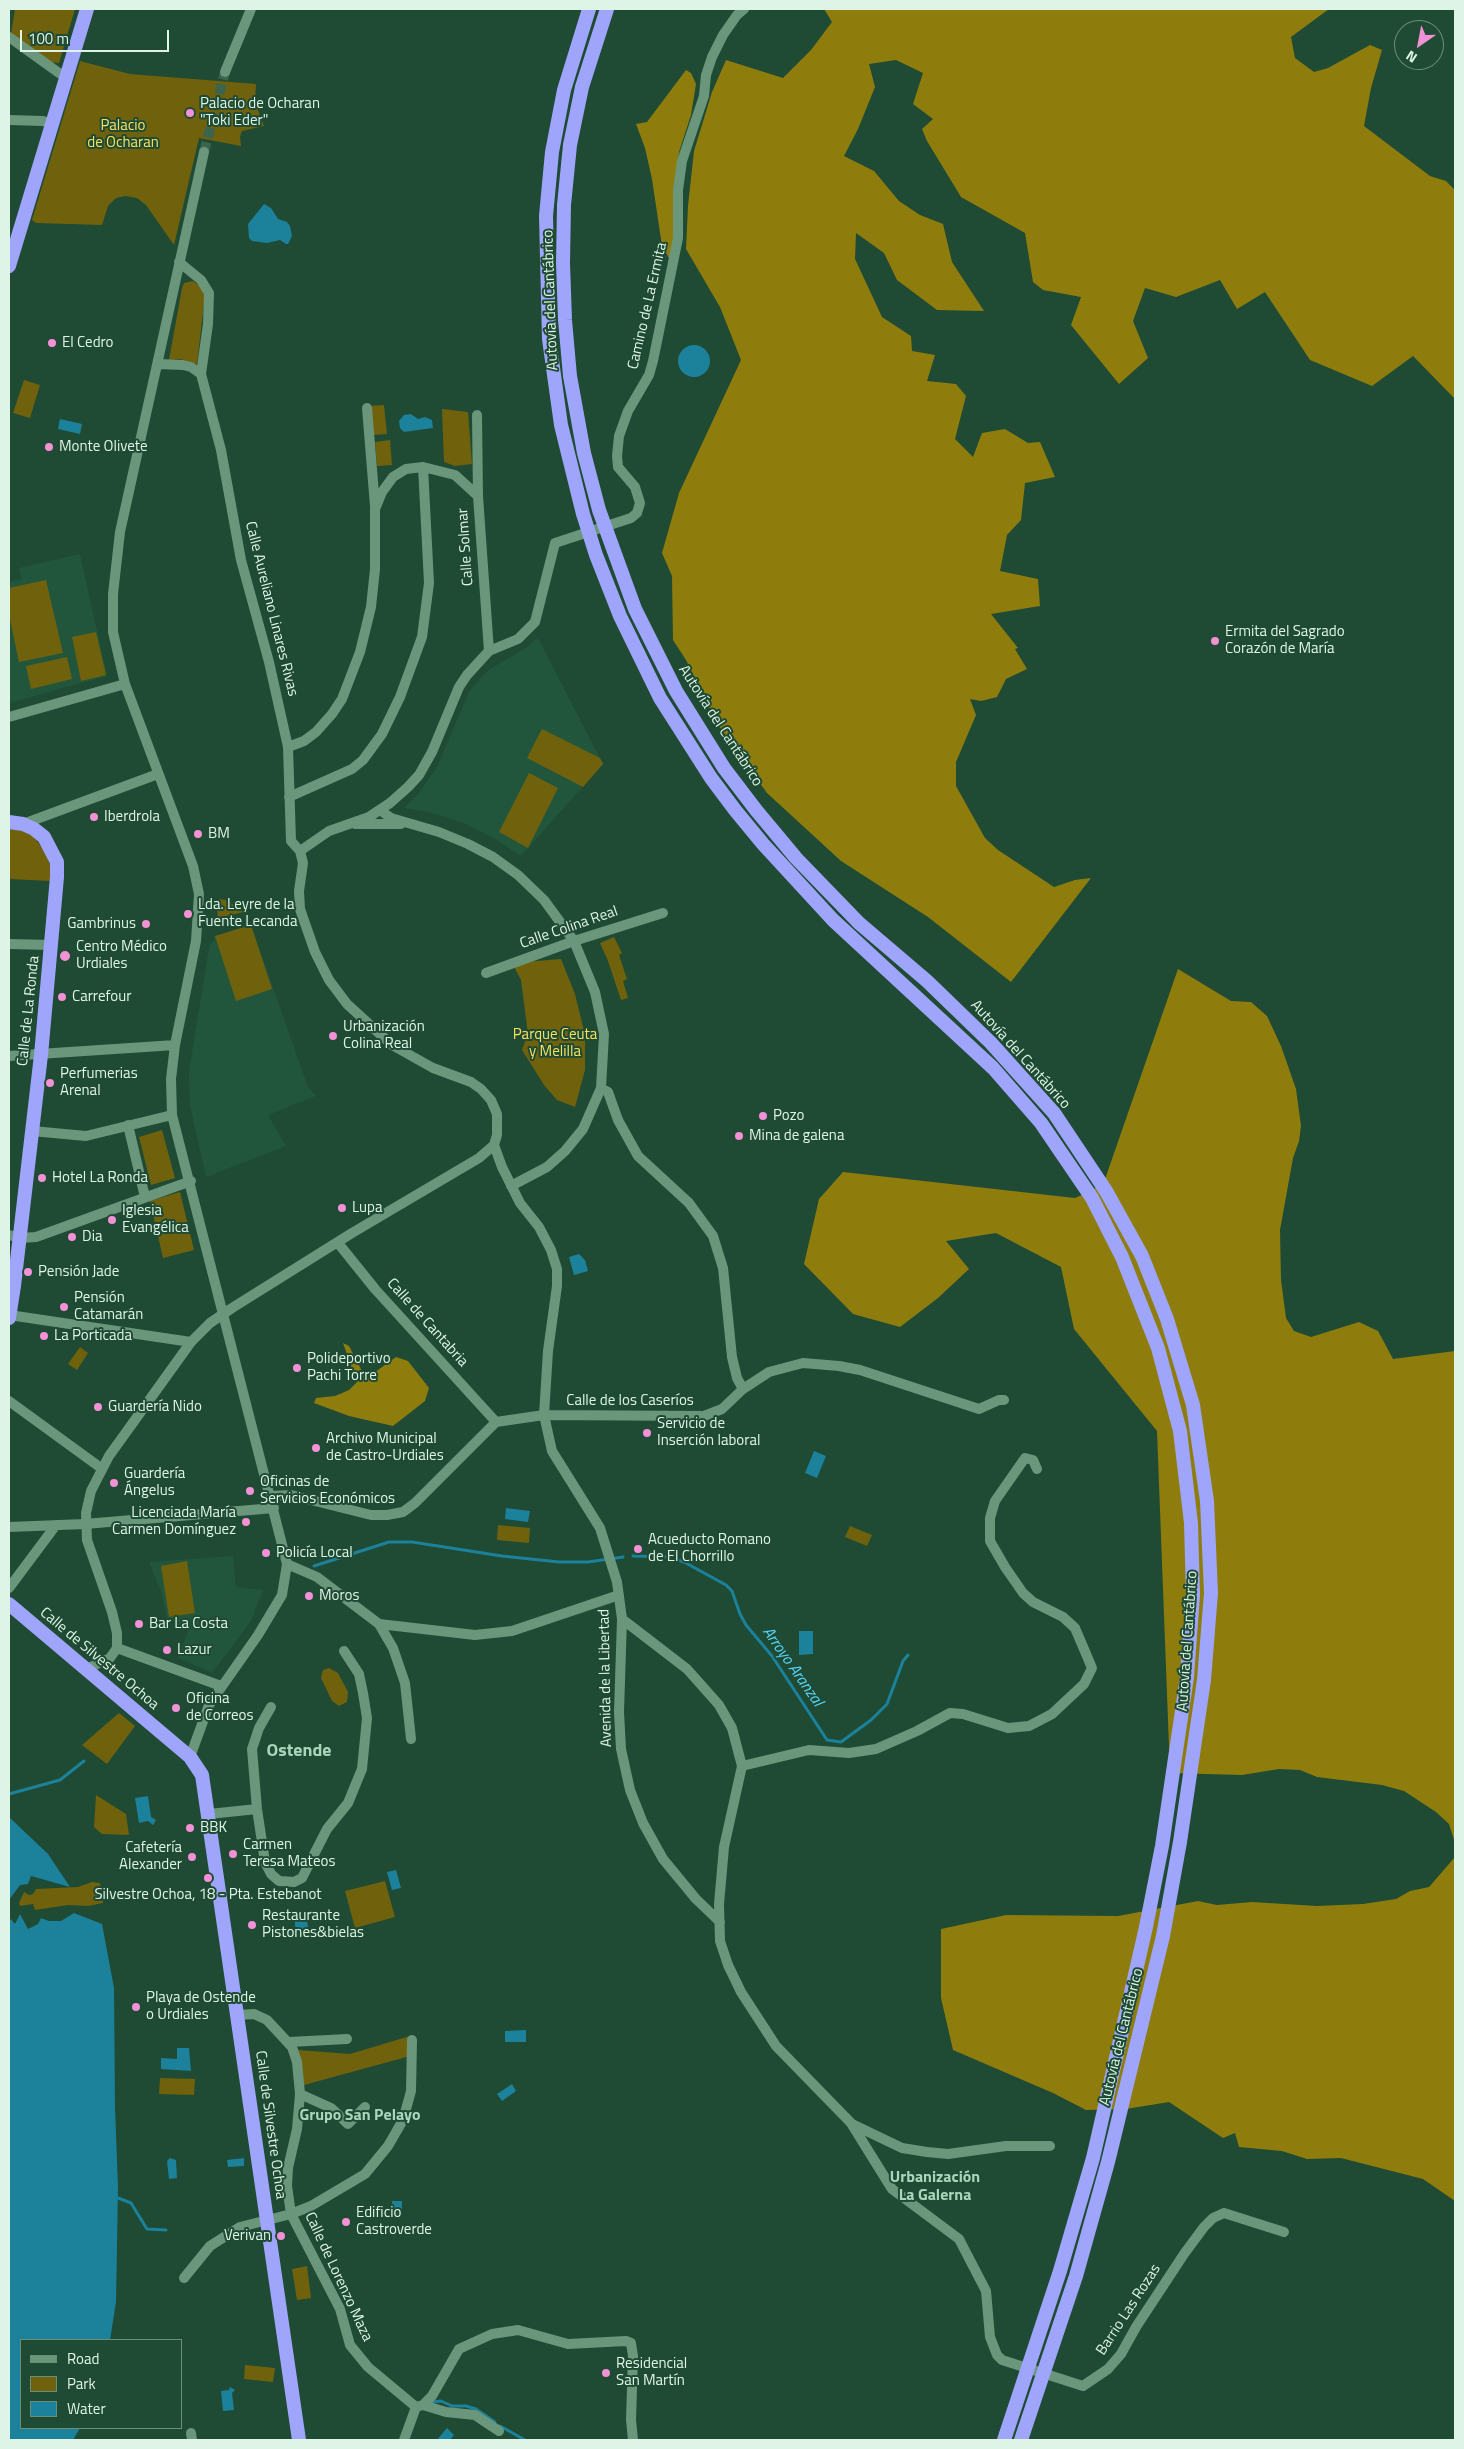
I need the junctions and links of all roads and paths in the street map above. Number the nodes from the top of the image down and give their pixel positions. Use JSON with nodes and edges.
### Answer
{"nodes":[{"id":1,"x":87,"y":9,"type":"edge"},
{"id":2,"x":251,"y":9,"type":"edge"},
{"id":3,"x":589,"y":9,"type":"edge"},
{"id":4,"x":607,"y":9,"type":"edge"},
{"id":5,"x":744,"y":9,"type":"edge"},
{"id":6,"x":9,"y":37,"type":"edge"},
{"id":7,"x":225,"y":72,"type":"tunnel mouth"},
{"id":8,"x":68,"y":76,"type":"junction"},
{"id":9,"x":9,"y":120,"type":"edge"},
{"id":10,"x":52,"y":124,"type":"junction"},
{"id":11,"x":204,"y":152,"type":"tunnel mouth"},
{"id":12,"x":179,"y":262,"type":"junction"},
{"id":13,"x":9,"y":266,"type":"edge"},
{"id":14,"x":158,"y":364,"type":"junction"},
{"id":15,"x":201,"y":374,"type":"junction"},
{"id":16,"x":367,"y":408,"type":"dead end"},
{"id":17,"x":476,"y":415,"type":"dead end"},
{"id":18,"x":424,"y":467,"type":"junction"},
{"id":19,"x":478,"y":496,"type":"junction"},
{"id":20,"x":375,"y":509,"type":"junction"},
{"id":21,"x":489,"y":651,"type":"junction"},
{"id":22,"x":125,"y":684,"type":"junction"},
{"id":23,"x":9,"y":717,"type":"edge"},
{"id":24,"x":288,"y":747,"type":"junction"},
{"id":25,"x":158,"y":774,"type":"junction"},
{"id":26,"x":289,"y":797,"type":"junction"},
{"id":27,"x":380,"y":810,"type":"junction"},
{"id":28,"x":9,"y":822,"type":"edge"},
{"id":29,"x":23,"y":824,"type":"junction"},
{"id":30,"x":350,"y":824,"type":"junction"},
{"id":31,"x":412,"y":824,"type":"junction"},
{"id":32,"x":300,"y":851,"type":"junction"},
{"id":33,"x":663,"y":913,"type":"dead end"},
{"id":34,"x":574,"y":941,"type":"junction"},
{"id":35,"x":9,"y":944,"type":"edge"},
{"id":36,"x":52,"y":945,"type":"junction"},
{"id":37,"x":486,"y":973,"type":"dead end"},
{"id":38,"x":175,"y":1045,"type":"junction"},
{"id":39,"x":41,"y":1055,"type":"junction"},
{"id":40,"x":9,"y":1056,"type":"edge"},
{"id":41,"x":600,"y":1088,"type":"junction"},
{"id":42,"x":172,"y":1115,"type":"junction"},
{"id":43,"x":128,"y":1125,"type":"junction"},
{"id":44,"x":32,"y":1131,"type":"junction"},
{"id":45,"x":494,"y":1145,"type":"junction"},
{"id":46,"x":191,"y":1181,"type":"junction"},
{"id":47,"x":512,"y":1186,"type":"junction"},
{"id":48,"x":145,"y":1197,"type":"junction"},
{"id":49,"x":14,"y":1237,"type":"edge"},
{"id":50,"x":338,"y":1243,"type":"junction"},
{"id":51,"x":224,"y":1314,"type":"junction"},
{"id":52,"x":9,"y":1317,"type":"edge"},
{"id":53,"x":191,"y":1342,"type":"junction"},
{"id":54,"x":743,"y":1390,"type":"junction"},
{"id":55,"x":1004,"y":1400,"type":"dead end"},
{"id":56,"x":9,"y":1401,"type":"edge"},
{"id":57,"x":544,"y":1415,"type":"junction"},
{"id":58,"x":496,"y":1422,"type":"junction"},
{"id":59,"x":101,"y":1468,"type":"junction"},
{"id":60,"x":1038,"y":1469,"type":"dead end"},
{"id":61,"x":271,"y":1496,"type":"junction"},
{"id":62,"x":274,"y":1508,"type":"junction"},
{"id":63,"x":85,"y":1524,"type":"junction"},
{"id":64,"x":56,"y":1525,"type":"junction"},
{"id":65,"x":9,"y":1528,"type":"edge"},
{"id":66,"x":287,"y":1564,"type":"junction"},
{"id":67,"x":9,"y":1588,"type":"edge"},
{"id":68,"x":619,"y":1595,"type":"junction"},
{"id":69,"x":9,"y":1604,"type":"edge"},
{"id":70,"x":622,"y":1619,"type":"junction"},
{"id":71,"x":379,"y":1624,"type":"junction"},
{"id":72,"x":117,"y":1648,"type":"junction"},
{"id":73,"x":344,"y":1651,"type":"dead end"},
{"id":74,"x":86,"y":1669,"type":"junction"},
{"id":75,"x":220,"y":1686,"type":"junction"},
{"id":76,"x":271,"y":1707,"type":"dead end"},
{"id":77,"x":412,"y":1739,"type":"dead end"},
{"id":78,"x":190,"y":1757,"type":"junction"},
{"id":79,"x":742,"y":1766,"type":"junction"},
{"id":80,"x":257,"y":1809,"type":"junction"},
{"id":81,"x":209,"y":1814,"type":"junction"},
{"id":82,"x":720,"y":1922,"type":"junction"},
{"id":83,"x":238,"y":2016,"type":"junction"},
{"id":84,"x":287,"y":2040,"type":"junction"},
{"id":85,"x":347,"y":2040,"type":"dead end"},
{"id":86,"x":412,"y":2040,"type":"dead end"},
{"id":87,"x":300,"y":2094,"type":"junction"},
{"id":88,"x":365,"y":2107,"type":"dead end"},
{"id":89,"x":851,"y":2123,"type":"junction"},
{"id":90,"x":1050,"y":2146,"type":"dead end"},
{"id":91,"x":291,"y":2214,"type":"junction"},
{"id":92,"x":266,"y":2220,"type":"junction"},
{"id":93,"x":1284,"y":2232,"type":"dead end"},
{"id":94,"x":184,"y":2278,"type":"dead end"},
{"id":95,"x":419,"y":2406,"type":"junction"},
{"id":96,"x":499,"y":2431,"type":"dead end"},
{"id":97,"x":299,"y":2440,"type":"edge"},
{"id":98,"x":404,"y":2440,"type":"edge"},
{"id":99,"x":633,"y":2440,"type":"edge"},
{"id":100,"x":1004,"y":2440,"type":"edge"},
{"id":101,"x":1022,"y":2440,"type":"edge"}],
"edges":[{"from":1,"to":8,"type":"highway"},
{"from":2,"to":7,"type":"street"},
{"from":3,"to":100,"type":"highway","name":"Autovía del Cantábrico"},
{"from":4,"to":101,"type":"highway","name":"Autovía del Cantábrico"},
{"from":5,"to":21,"type":"street","name":"Camino de La Ermita"},
{"from":6,"to":8,"type":"street"},
{"from":8,"to":10,"type":"highway"},
{"from":9,"to":10,"type":"street"},
{"from":10,"to":13,"type":"highway"},
{"from":11,"to":12,"type":"street"},
{"from":12,"to":14,"type":"street"},
{"from":12,"to":15,"type":"street","name":"Calle Aureliano Linares Rivas"},
{"from":14,"to":15,"type":"street"},
{"from":14,"to":22,"type":"street"},
{"from":15,"to":24,"type":"street","name":"Calle Aureliano Linares Rivas"},
{"from":16,"to":20,"type":"street"},
{"from":17,"to":19,"type":"street"},
{"from":18,"to":19,"type":"street","name":"Calle Solmar"},
{"from":18,"to":20,"type":"street","name":"Calle Solmar"},
{"from":18,"to":26,"type":"street"},
{"from":19,"to":21,"type":"street","name":"Calle Solmar"},
{"from":20,"to":24,"type":"street","name":"Calle Solmar"},
{"from":21,"to":27,"type":"street"},
{"from":22,"to":23,"type":"street"},
{"from":22,"to":25,"type":"street"},
{"from":24,"to":26,"type":"street","name":"Calle Aureliano Linares Rivas"},
{"from":25,"to":29,"type":"street"},
{"from":25,"to":38,"type":"street"},
{"from":26,"to":32,"type":"street","name":"Calle Aureliano Linares Rivas"},
{"from":27,"to":30,"type":"street"},
{"from":27,"to":31,"type":"street"},
{"from":28,"to":29,"type":"highway","name":"Calle de La Ronda"},
{"from":29,"to":36,"type":"highway","name":"Calle de La Ronda"},
{"from":30,"to":31,"type":"street"},
{"from":30,"to":32,"type":"street"},
{"from":31,"to":34,"type":"street"},
{"from":32,"to":45,"type":"street"},
{"from":33,"to":34,"type":"street","name":"Calle Colina Real"},
{"from":34,"to":37,"type":"street","name":"Calle Colina Real"},
{"from":34,"to":41,"type":"street"},
{"from":35,"to":36,"type":"street"},
{"from":36,"to":39,"type":"highway","name":"Calle de La Ronda"},
{"from":38,"to":39,"type":"street"},
{"from":38,"to":42,"type":"street"},
{"from":39,"to":40,"type":"street"},
{"from":39,"to":44,"type":"highway","name":"Calle de La Ronda"},
{"from":41,"to":47,"type":"street"},
{"from":41,"to":54,"type":"street"},
{"from":42,"to":43,"type":"street"},
{"from":42,"to":46,"type":"street"},
{"from":43,"to":44,"type":"street"},
{"from":43,"to":48,"type":"street"},
{"from":44,"to":49,"type":"highway","name":"Calle de La Ronda"},
{"from":45,"to":47,"type":"street"},
{"from":45,"to":50,"type":"street"},
{"from":46,"to":48,"type":"street"},
{"from":46,"to":51,"type":"street"},
{"from":47,"to":57,"type":"street"},
{"from":48,"to":49,"type":"street"},
{"from":49,"to":52,"type":"highway","name":"Calle de La Ronda"},
{"from":50,"to":51,"type":"street"},
{"from":50,"to":58,"type":"street","name":"Calle de Cantabria"},
{"from":51,"to":53,"type":"street"},
{"from":51,"to":61,"type":"street"},
{"from":52,"to":53,"type":"street"},
{"from":53,"to":59,"type":"street"},
{"from":54,"to":55,"type":"street","name":"Calle de los Caseríos"},
{"from":54,"to":57,"type":"street","name":"Calle de los Caseríos"},
{"from":56,"to":59,"type":"street"},
{"from":57,"to":58,"type":"street","name":"Calle de los Caseríos"},
{"from":57,"to":68,"type":"street","name":"Avenida de la Libertad"},
{"from":58,"to":61,"type":"street"},
{"from":59,"to":63,"type":"street"},
{"from":60,"to":79,"type":"street"},
{"from":61,"to":62,"type":"street"},
{"from":62,"to":63,"type":"street"},
{"from":62,"to":66,"type":"street"},
{"from":63,"to":64,"type":"street"},
{"from":63,"to":72,"type":"street"},
{"from":64,"to":65,"type":"street"},
{"from":64,"to":67,"type":"street"},
{"from":66,"to":71,"type":"street"},
{"from":66,"to":75,"type":"street"},
{"from":68,"to":70,"type":"street","name":"Avenida de la Libertad"},
{"from":68,"to":71,"type":"street"},
{"from":69,"to":74,"type":"highway","name":"Calle de Silvestre Ochoa"},
{"from":70,"to":79,"type":"street"},
{"from":70,"to":82,"type":"street","name":"Avenida de la Libertad"},
{"from":71,"to":77,"type":"street"},
{"from":72,"to":74,"type":"street"},
{"from":72,"to":75,"type":"street"},
{"from":73,"to":80,"type":"street"},
{"from":74,"to":78,"type":"highway","name":"Calle de Silvestre Ochoa"},
{"from":75,"to":78,"type":"street"},
{"from":76,"to":80,"type":"street"},
{"from":78,"to":81,"type":"highway","name":"Calle de Silvestre Ochoa"},
{"from":79,"to":82,"type":"street","name":"Barrio Las Rozas"},
{"from":80,"to":81,"type":"street"},
{"from":81,"to":83,"type":"highway","name":"Calle de Silvestre Ochoa"},
{"from":82,"to":89,"type":"street","name":"Barrio Las Rozas"},
{"from":83,"to":84,"type":"street","name":"Calle de Lorenzo Maza"},
{"from":83,"to":92,"type":"highway","name":"Calle de Silvestre Ochoa"},
{"from":84,"to":85,"type":"street"},
{"from":84,"to":87,"type":"street","name":"Calle de Lorenzo Maza"},
{"from":86,"to":91,"type":"street"},
{"from":87,"to":88,"type":"street"},
{"from":87,"to":91,"type":"street","name":"Calle de Lorenzo Maza"},
{"from":89,"to":90,"type":"street","name":"Barrio Las Rozas"},
{"from":89,"to":93,"type":"street","name":"Barrio Las Rozas"},
{"from":91,"to":92,"type":"street"},
{"from":91,"to":95,"type":"street","name":"Calle de Lorenzo Maza"},
{"from":92,"to":94,"type":"street"},
{"from":92,"to":97,"type":"highway","name":"Calle de Silvestre Ochoa"},
{"from":95,"to":96,"type":"street"},
{"from":95,"to":98,"type":"street"},
{"from":95,"to":99,"type":"street"}]}
